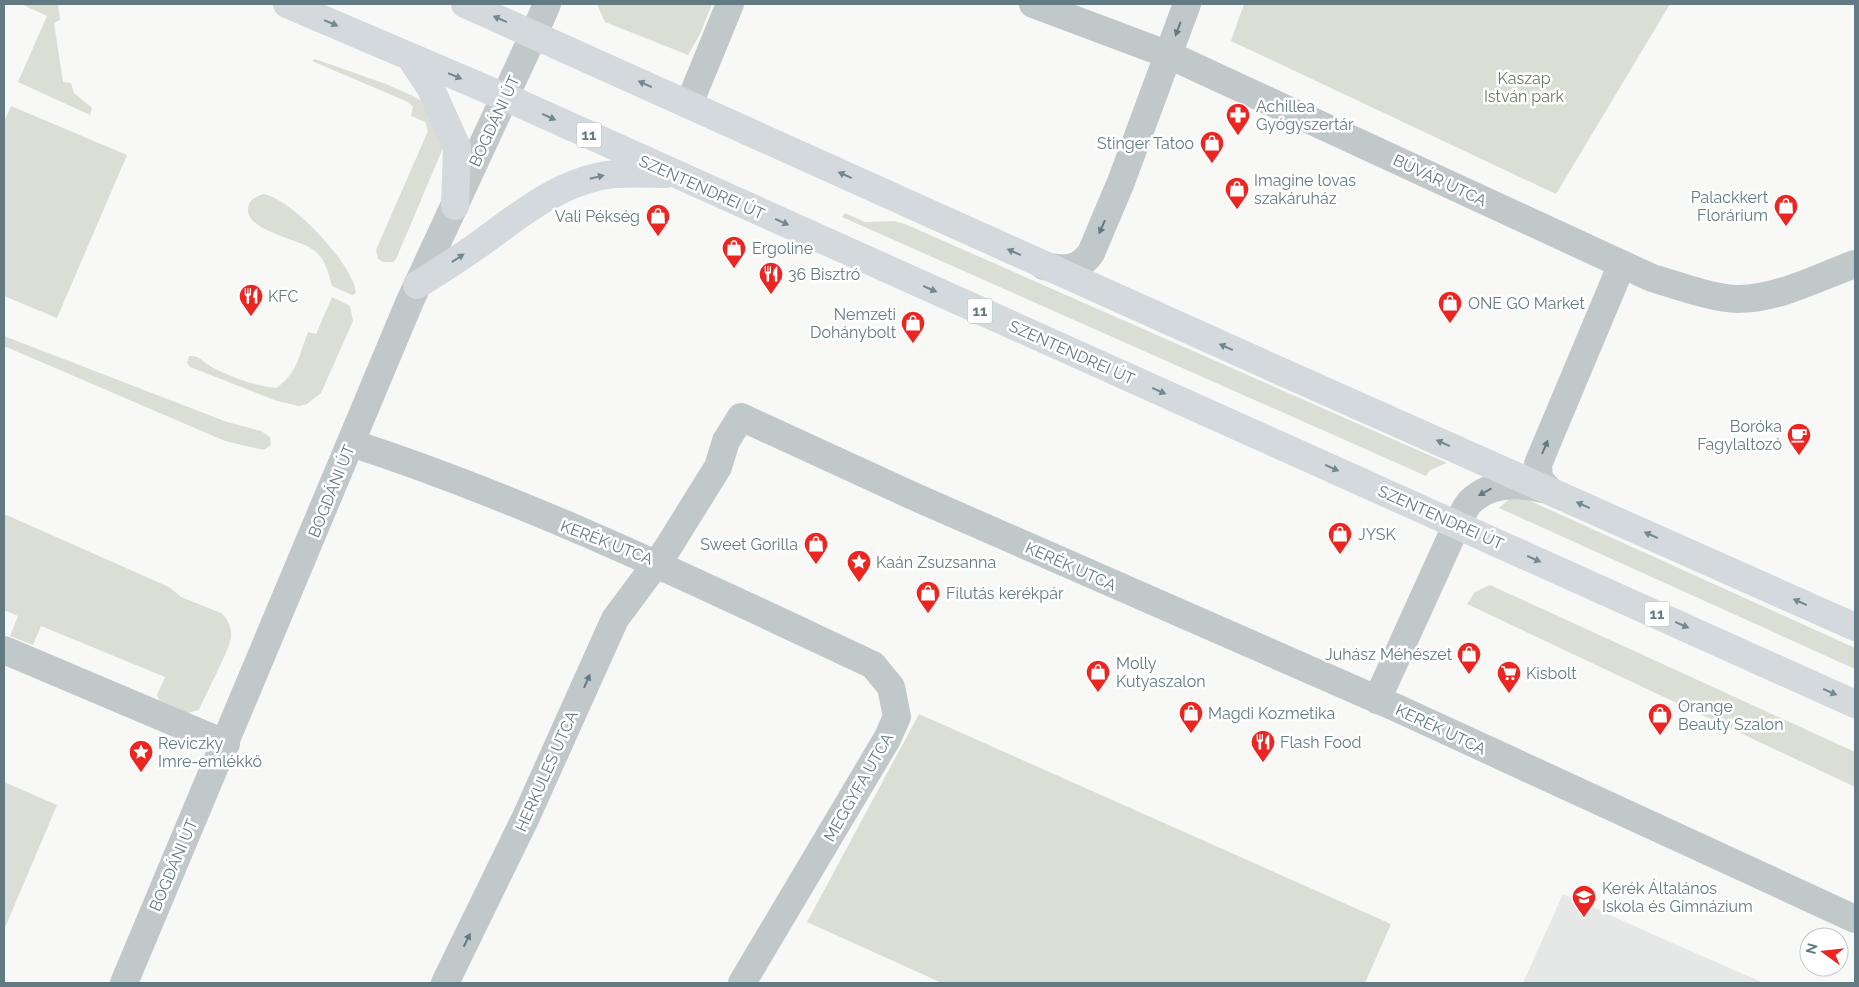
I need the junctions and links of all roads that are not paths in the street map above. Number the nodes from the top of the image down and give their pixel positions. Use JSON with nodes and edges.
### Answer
{"nodes":[{"id":1,"x":287,"y":4,"type":"edge"},
{"id":2,"x":465,"y":4,"type":"edge"},
{"id":3,"x":547,"y":4,"type":"edge"},
{"id":4,"x":730,"y":4,"type":"edge"},
{"id":5,"x":1033,"y":4,"type":"edge"},
{"id":6,"x":1187,"y":4,"type":"edge"},
{"id":7,"x":534,"y":34,"type":"junction"},
{"id":8,"x":1169,"y":55,"type":"junction"},
{"id":9,"x":410,"y":57,"type":"junction"},
{"id":10,"x":505,"y":97,"type":"junction"},
{"id":11,"x":689,"y":104,"type":"junction"},
{"id":12,"x":674,"y":174,"type":"junction"},
{"id":13,"x":455,"y":206,"type":"junction"},
{"id":14,"x":1622,"y":264,"type":"junction"},
{"id":15,"x":1855,"y":264,"type":"edge"},
{"id":16,"x":1044,"y":266,"type":"junction"},
{"id":17,"x":417,"y":285,"type":"junction"},
{"id":18,"x":350,"y":443,"type":"junction"},
{"id":19,"x":1549,"y":490,"type":"junction"},
{"id":20,"x":1458,"y":524,"type":"junction"},
{"id":21,"x":657,"y":564,"type":"junction"},
{"id":22,"x":1855,"y":627,"type":"edge"},
{"id":23,"x":4,"y":650,"type":"edge"},
{"id":24,"x":1376,"y":700,"type":"junction"},
{"id":25,"x":1855,"y":704,"type":"edge"},
{"id":26,"x":226,"y":744,"type":"junction"},
{"id":27,"x":1855,"y":919,"type":"edge"},
{"id":28,"x":124,"y":983,"type":"edge"},
{"id":29,"x":445,"y":983,"type":"edge"},
{"id":30,"x":742,"y":983,"type":"edge"}],
"edges":[{"from":1,"to":9,"type":"main road","name":"SZENTENDREI ÚT","number":"11","one_way":true},
{"from":7,"to":2,"type":"main road","one_way":true},
{"from":3,"to":7,"type":"street","name":"BOGDÁNI ÚT"},
{"from":4,"to":11,"type":"street"},
{"from":5,"to":8,"type":"street","name":"BÚVÁR UTCA"},
{"from":6,"to":8,"type":"street","one_way":true},
{"from":7,"to":10,"type":"street","name":"BOGDÁNI ÚT"},
{"from":11,"to":7,"type":"main road","one_way":true},
{"from":8,"to":14,"type":"street","name":"BÚVÁR UTCA"},
{"from":8,"to":16,"type":"street","one_way":true},
{"from":9,"to":10,"type":"main road","name":"SZENTENDREI ÚT","number":"11","one_way":true},
{"from":9,"to":13,"type":"main road"},
{"from":10,"to":12,"type":"main road","name":"SZENTENDREI ÚT","number":"11","one_way":true},
{"from":10,"to":13,"type":"street","name":"BOGDÁNI ÚT"},
{"from":16,"to":11,"type":"main road","one_way":true},
{"from":17,"to":12,"type":"main road","one_way":true},
{"from":12,"to":20,"type":"main road","name":"SZENTENDREI ÚT","number":"11","one_way":true},
{"from":13,"to":17,"type":"street","name":"BOGDÁNI ÚT"},
{"from":14,"to":15,"type":"street","name":"BÚVÁR UTCA"},
{"from":19,"to":14,"type":"street","one_way":true},
{"from":19,"to":16,"type":"main road","one_way":true},
{"from":17,"to":18,"type":"street","name":"BOGDÁNI ÚT"},
{"from":18,"to":21,"type":"street","name":"KERÉK UTCA"},
{"from":18,"to":26,"type":"street","name":"BOGDÁNI ÚT"},
{"from":19,"to":20,"type":"street","one_way":true},
{"from":22,"to":19,"type":"main road","one_way":true},
{"from":20,"to":24,"type":"street"},
{"from":20,"to":25,"type":"main road","name":"SZENTENDREI ÚT","number":"11","one_way":true},
{"from":21,"to":24,"type":"street","name":"KERÉK UTCA"},
{"from":29,"to":21,"type":"street","name":"HERKULES UTCA","one_way":true},
{"from":21,"to":30,"type":"street","name":"MEGGYFA UTCA"},
{"from":23,"to":26,"type":"street"},
{"from":24,"to":27,"type":"street","name":"KERÉK UTCA"},
{"from":26,"to":28,"type":"street","name":"BOGDÁNI ÚT"}]}
